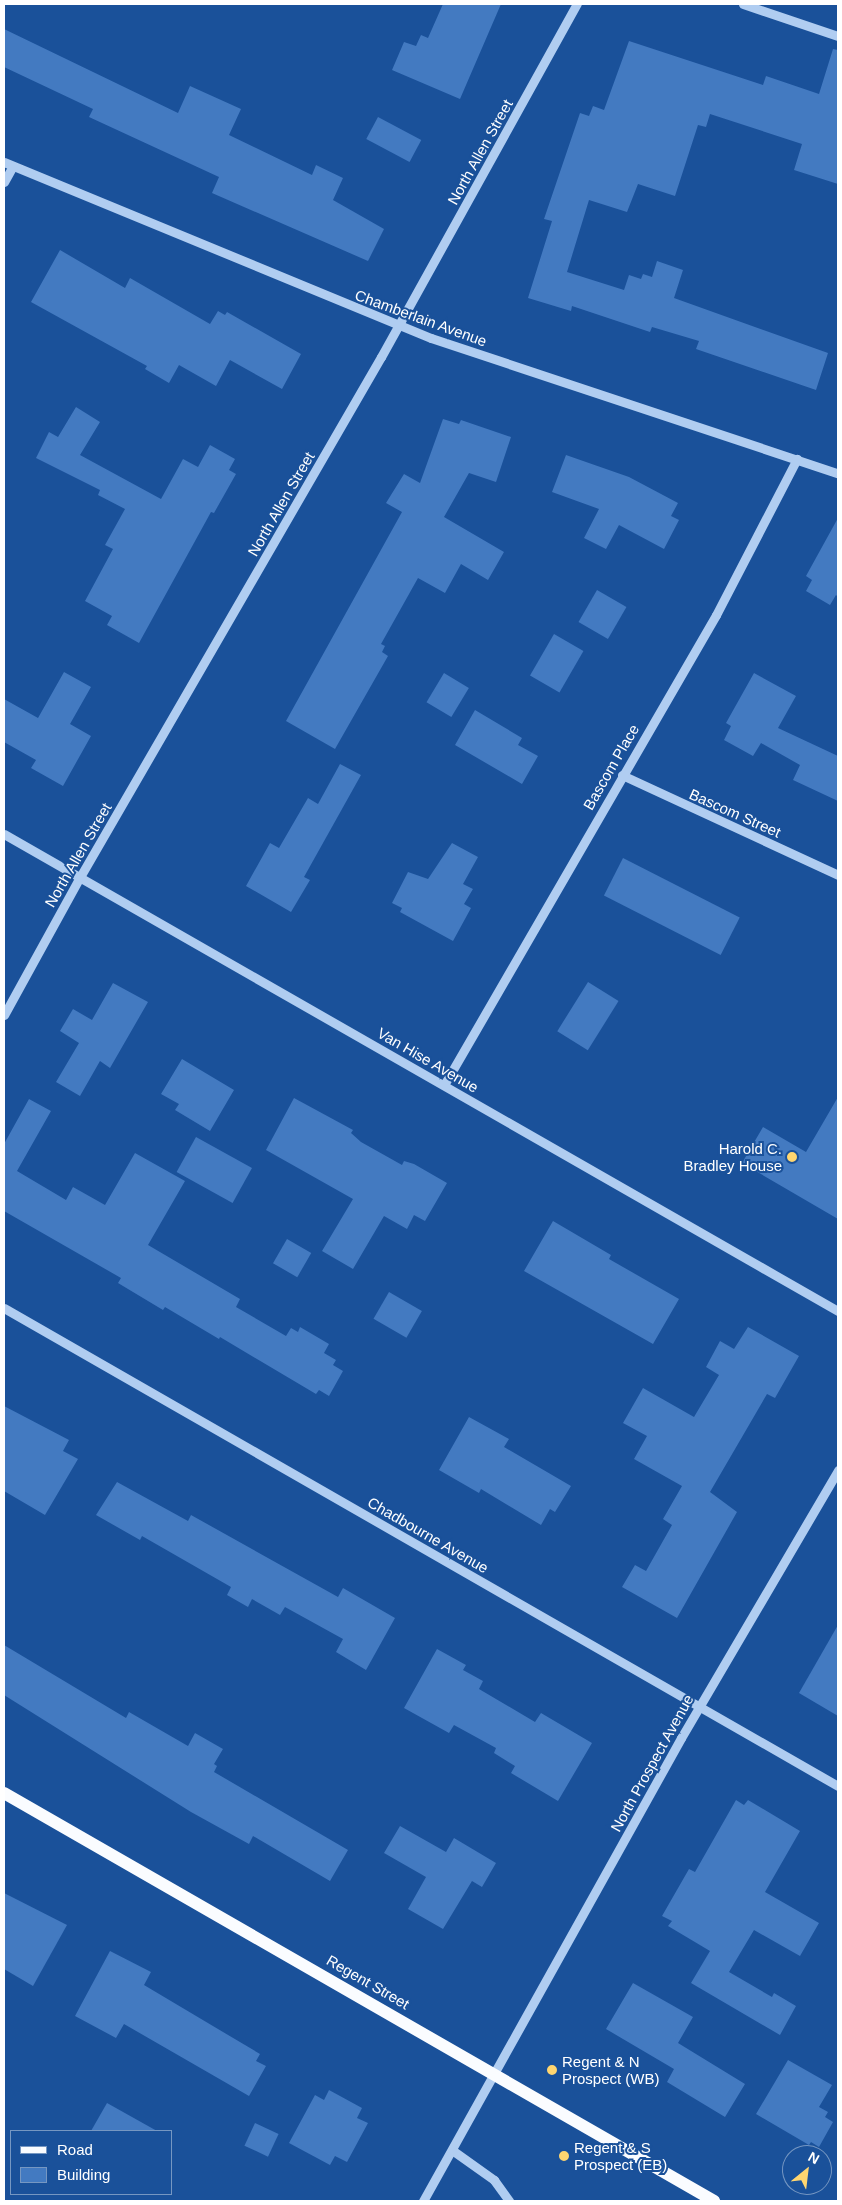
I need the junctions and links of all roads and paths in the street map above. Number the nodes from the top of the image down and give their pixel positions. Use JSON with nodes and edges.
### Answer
{"nodes":[{"id":1,"x":577,"y":4,"type":"edge"},
{"id":2,"x":743,"y":4,"type":"edge"},
{"id":3,"x":838,"y":36,"type":"edge"},
{"id":4,"x":4,"y":162,"type":"edge"},
{"id":5,"x":13,"y":166,"type":"junction"},
{"id":6,"x":4,"y":182,"type":"edge"},
{"id":7,"x":398,"y":326,"type":"junction"},
{"id":8,"x":797,"y":459,"type":"junction"},
{"id":9,"x":838,"y":473,"type":"edge"},
{"id":10,"x":622,"y":775,"type":"junction"},
{"id":11,"x":4,"y":834,"type":"edge"},
{"id":12,"x":838,"y":875,"type":"edge"},
{"id":13,"x":80,"y":877,"type":"junction"},
{"id":14,"x":4,"y":1015,"type":"edge"},
{"id":15,"x":444,"y":1085,"type":"junction"},
{"id":16,"x":4,"y":1308,"type":"edge"},
{"id":17,"x":838,"y":1311,"type":"edge"},
{"id":18,"x":838,"y":1470,"type":"edge"},
{"id":19,"x":699,"y":1706,"type":"junction"},
{"id":20,"x":838,"y":1786,"type":"edge"},
{"id":21,"x":4,"y":1793,"type":"edge"},
{"id":22,"x":495,"y":2074,"type":"junction"},
{"id":23,"x":452,"y":2150,"type":"junction"},
{"id":24,"x":423,"y":2201,"type":"edge"},
{"id":25,"x":509,"y":2201,"type":"edge"},
{"id":26,"x":714,"y":2201,"type":"edge"}],
"edges":[{"from":1,"to":7,"type":"street","name":"North Allen Street"},
{"from":2,"to":3,"type":"street"},
{"from":4,"to":5,"type":"street","name":"Chamberlain Avenue"},
{"from":5,"to":6,"type":"street"},
{"from":5,"to":7,"type":"street","name":"Chamberlain Avenue"},
{"from":7,"to":8,"type":"street","name":"Chamberlain Avenue"},
{"from":7,"to":13,"type":"street","name":"North Allen Street"},
{"from":8,"to":9,"type":"street","name":"Chamberlain Avenue"},
{"from":8,"to":10,"type":"street","name":"Bascom Place"},
{"from":10,"to":12,"type":"street","name":"Bascom Street"},
{"from":10,"to":15,"type":"street","name":"Bascom Place"},
{"from":11,"to":13,"type":"street","name":"Van Hise Avenue"},
{"from":13,"to":14,"type":"street","name":"North Allen Street"},
{"from":13,"to":15,"type":"street","name":"Van Hise Avenue"},
{"from":15,"to":17,"type":"street","name":"Van Hise Avenue"},
{"from":16,"to":19,"type":"street","name":"Chadbourne Avenue"},
{"from":18,"to":19,"type":"street","name":"North Prospect Avenue"},
{"from":19,"to":20,"type":"street","name":"Chadbourne Avenue"},
{"from":19,"to":22,"type":"street","name":"North Prospect Avenue"},
{"from":21,"to":22,"type":"main road","name":"Regent Street"},
{"from":22,"to":23,"type":"street","name":"North Prospect Avenue"},
{"from":22,"to":26,"type":"main road","name":"Regent Street"},
{"from":23,"to":24,"type":"street","name":"North Prospect Avenue"},
{"from":23,"to":25,"type":"street"}]}
